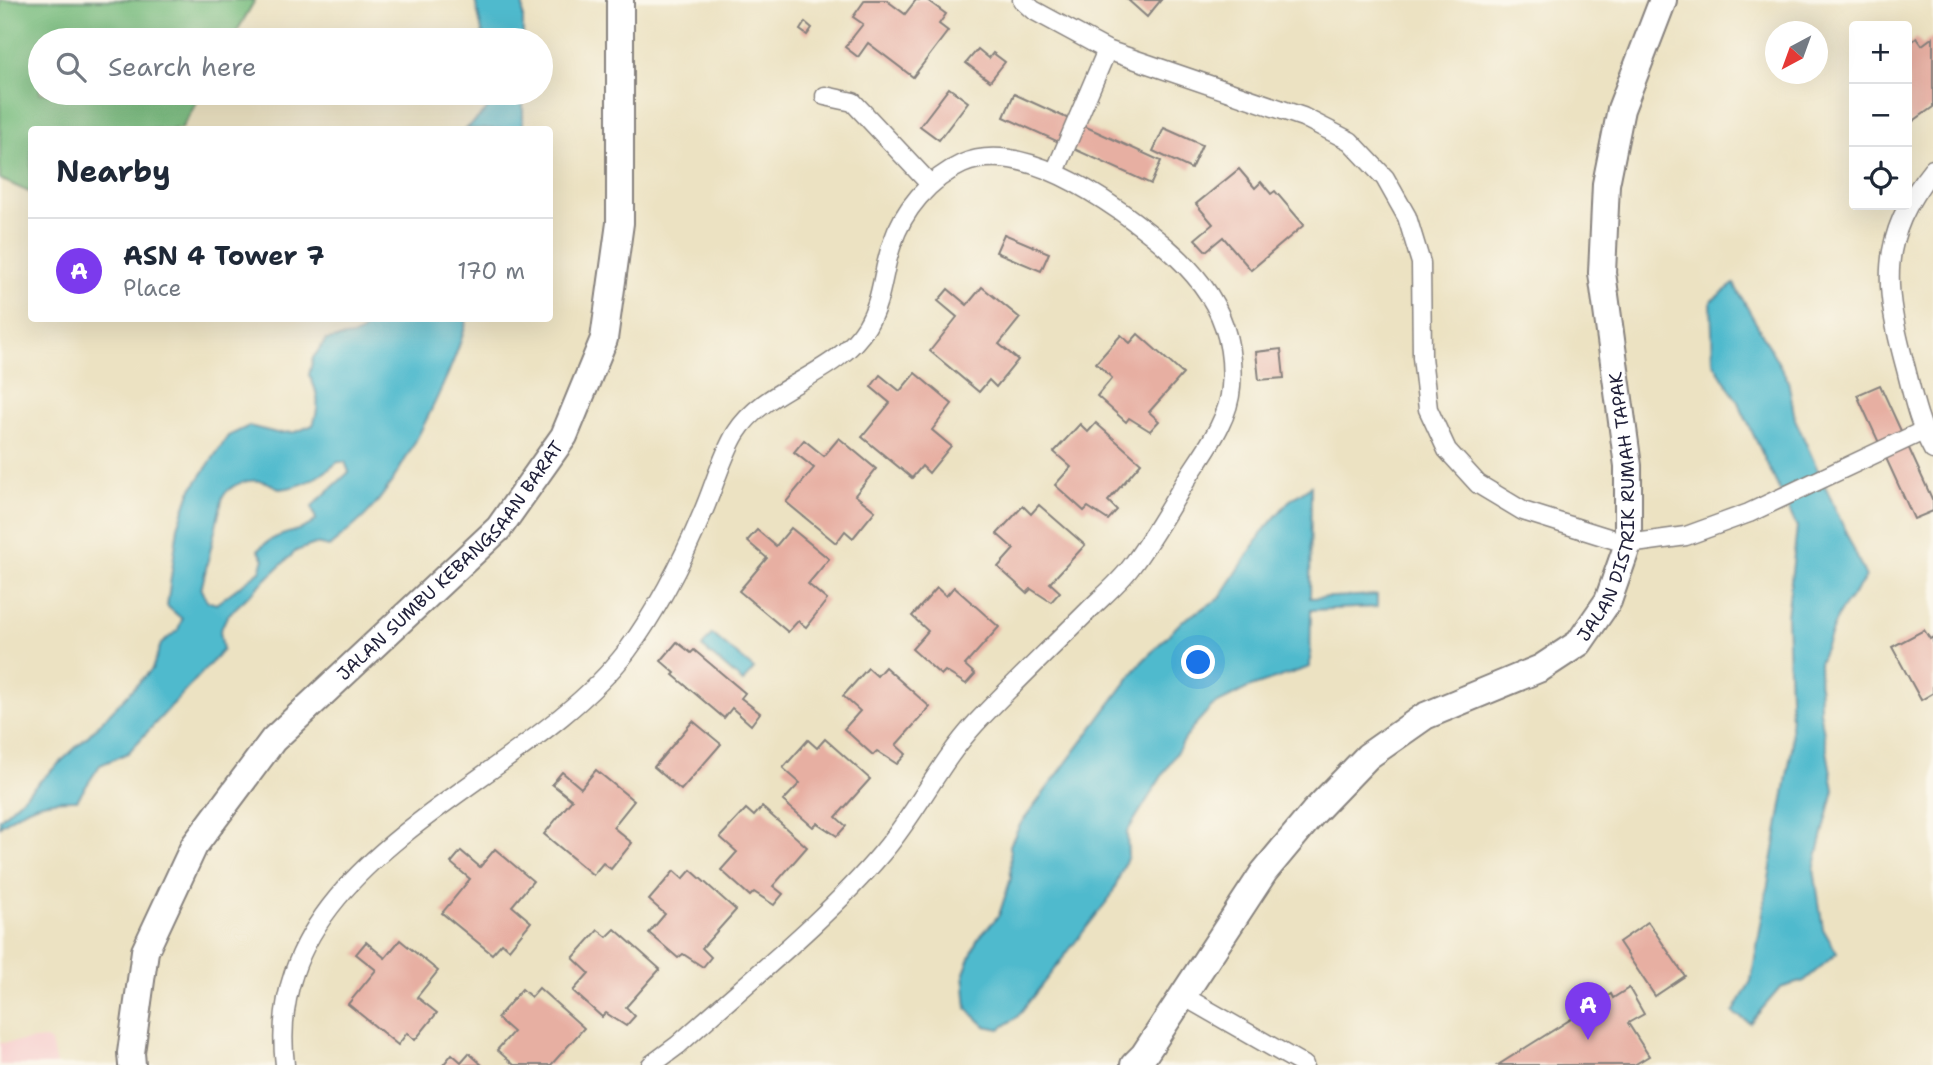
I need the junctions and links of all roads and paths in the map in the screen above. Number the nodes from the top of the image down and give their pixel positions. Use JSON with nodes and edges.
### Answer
{"nodes":[{"id":1,"x":620,"y":0,"type":"edge"},
{"id":2,"x":1022,"y":0,"type":"edge"},
{"id":3,"x":1663,"y":0,"type":"edge"},
{"id":4,"x":1107,"y":50,"type":"junction"},
{"id":5,"x":825,"y":96,"type":"dead end"},
{"id":6,"x":1933,"y":169,"type":"edge"},
{"id":7,"x":1055,"y":172,"type":"junction"},
{"id":8,"x":930,"y":184,"type":"junction"},
{"id":9,"x":1923,"y":431,"type":"junction"},
{"id":10,"x":1933,"y":450,"type":"edge"},
{"id":11,"x":1628,"y":544,"type":"junction"},
{"id":12,"x":1183,"y":996,"type":"junction"},
{"id":13,"x":132,"y":1065,"type":"edge"},
{"id":14,"x":285,"y":1065,"type":"edge"},
{"id":15,"x":651,"y":1065,"type":"edge"},
{"id":16,"x":1134,"y":1065,"type":"edge"},
{"id":17,"x":1304,"y":1065,"type":"edge"}],
"edges":[{"from":1,"to":13,"type":"street","name":"JALAN SUMBU KEBANGSAAN BARAT"},
{"from":2,"to":4,"type":"street"},
{"from":3,"to":11,"type":"street","name":"JALAN DISTRIK RUMAH TAPAK"},
{"from":4,"to":7,"type":"street"},
{"from":4,"to":11,"type":"street"},
{"from":5,"to":8,"type":"street"},
{"from":6,"to":9,"type":"street"},
{"from":7,"to":8,"type":"street"},
{"from":7,"to":15,"type":"street"},
{"from":8,"to":14,"type":"street"},
{"from":9,"to":10,"type":"street"},
{"from":9,"to":11,"type":"street"},
{"from":11,"to":12,"type":"street","name":"JALAN DISTRIK RUMAH TAPAK"},
{"from":12,"to":16,"type":"street","name":"JALAN DISTRIK RUMAH TAPAK"},
{"from":12,"to":17,"type":"street"}]}
